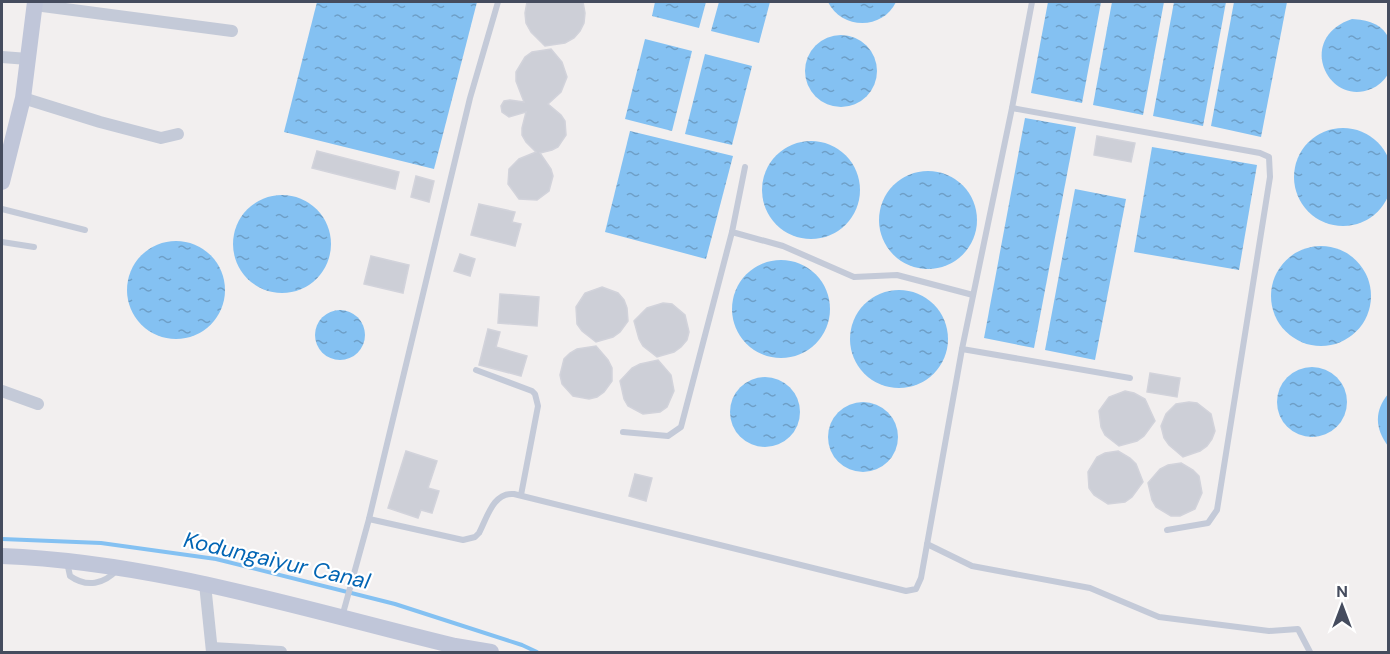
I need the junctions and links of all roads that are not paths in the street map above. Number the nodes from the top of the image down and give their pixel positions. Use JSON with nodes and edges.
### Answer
{"nodes":[{"id":1,"x":498,"y":2,"type":"edge"},
{"id":2,"x":1032,"y":2,"type":"edge"},
{"id":3,"x":35,"y":3,"type":"edge"},
{"id":4,"x":232,"y":31,"type":"dead end"},
{"id":5,"x":2,"y":57,"type":"edge"},
{"id":6,"x":28,"y":59,"type":"junction"},
{"id":7,"x":23,"y":98,"type":"junction"},
{"id":8,"x":1012,"y":108,"type":"junction"},
{"id":9,"x":178,"y":134,"type":"dead end"},
{"id":10,"x":745,"y":167,"type":"dead end"},
{"id":11,"x":2,"y":182,"type":"edge"},
{"id":12,"x":2,"y":209,"type":"edge"},
{"id":13,"x":85,"y":230,"type":"dead end"},
{"id":14,"x":732,"y":232,"type":"junction"},
{"id":15,"x":2,"y":242,"type":"edge"},
{"id":16,"x":34,"y":247,"type":"dead end"},
{"id":17,"x":973,"y":295,"type":"junction"},
{"id":18,"x":962,"y":349,"type":"junction"},
{"id":19,"x":476,"y":370,"type":"dead end"},
{"id":20,"x":1130,"y":378,"type":"dead end"},
{"id":21,"x":2,"y":391,"type":"edge"},
{"id":22,"x":38,"y":404,"type":"dead end"},
{"id":23,"x":623,"y":432,"type":"dead end"},
{"id":24,"x":521,"y":495,"type":"junction"},
{"id":25,"x":369,"y":519,"type":"junction"},
{"id":26,"x":1167,"y":530,"type":"dead end"},
{"id":27,"x":927,"y":544,"type":"junction"},
{"id":28,"x":2,"y":556,"type":"edge"},
{"id":29,"x":205,"y":584,"type":"junction"},
{"id":30,"x":341,"y":619,"type":"junction"},
{"id":31,"x":212,"y":650,"type":"edge"},
{"id":32,"x":458,"y":650,"type":"edge"},
{"id":33,"x":281,"y":652,"type":"edge"},
{"id":34,"x":490,"y":652,"type":"edge"},
{"id":35,"x":1310,"y":652,"type":"edge"}],
"edges":[{"from":1,"to":25,"type":"lane"},
{"from":2,"to":8,"type":"lane"},
{"from":3,"to":4,"type":"street"},
{"from":3,"to":6,"type":"main road"},
{"from":5,"to":6,"type":"street"},
{"from":6,"to":7,"type":"main road"},
{"from":7,"to":9,"type":"street"},
{"from":7,"to":11,"type":"main road"},
{"from":8,"to":17,"type":"lane"},
{"from":8,"to":26,"type":"lane"},
{"from":10,"to":14,"type":"lane"},
{"from":12,"to":13,"type":"lane"},
{"from":14,"to":17,"type":"lane"},
{"from":14,"to":23,"type":"lane"},
{"from":15,"to":16,"type":"lane"},
{"from":17,"to":18,"type":"lane"},
{"from":18,"to":20,"type":"lane"},
{"from":18,"to":27,"type":"lane"},
{"from":19,"to":24,"type":"lane"},
{"from":21,"to":22,"type":"street"},
{"from":24,"to":25,"type":"lane"},
{"from":24,"to":27,"type":"lane"},
{"from":25,"to":30,"type":"lane"},
{"from":27,"to":35,"type":"lane"},
{"from":28,"to":29,"type":"main road"},
{"from":29,"to":30,"type":"main road"},
{"from":29,"to":31,"type":"street"},
{"from":30,"to":32,"type":"main road"},
{"from":31,"to":33,"type":"street"},
{"from":32,"to":34,"type":"main road"}]}
